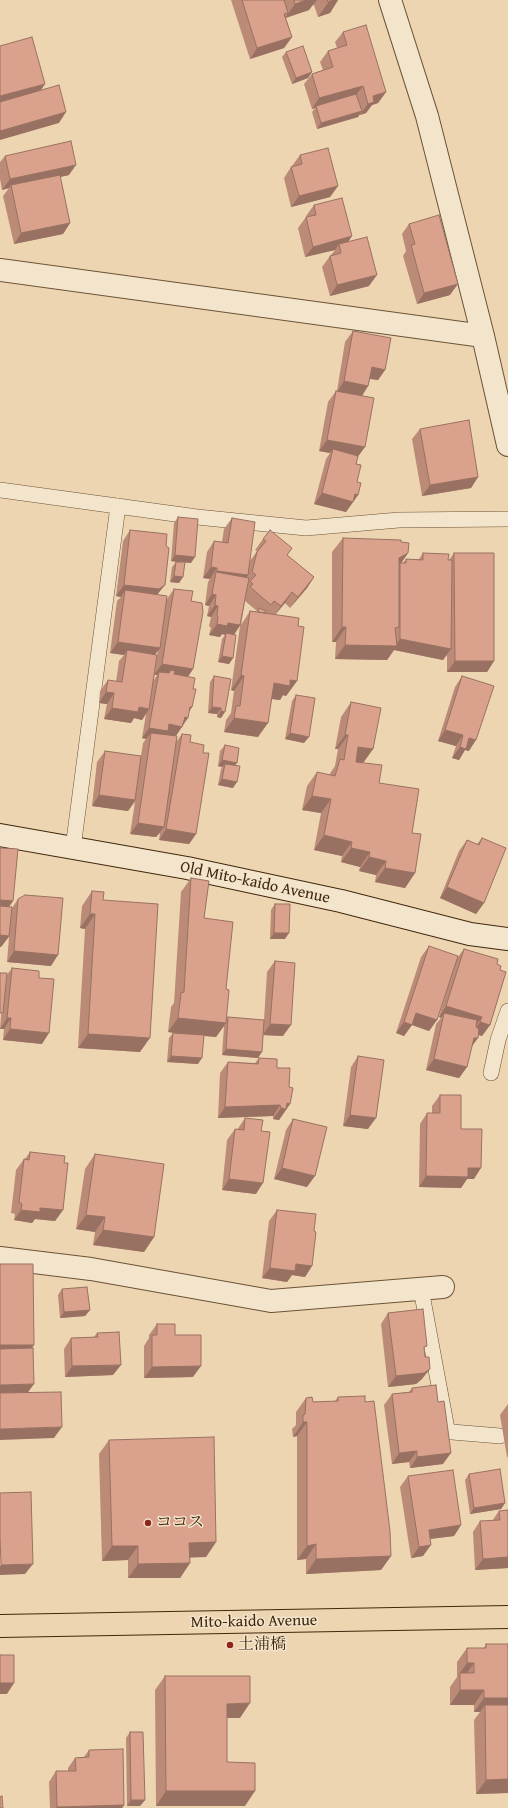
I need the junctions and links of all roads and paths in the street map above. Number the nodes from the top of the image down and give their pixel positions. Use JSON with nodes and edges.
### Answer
{"nodes":[{"id":1,"x":390,"y":0,"type":"edge"},
{"id":2,"x":0,"y":270,"type":"edge"},
{"id":3,"x":483,"y":336,"type":"junction"},
{"id":4,"x":508,"y":445,"type":"edge"},
{"id":5,"x":0,"y":490,"type":"edge"},
{"id":6,"x":118,"y":506,"type":"junction"},
{"id":7,"x":508,"y":519,"type":"edge"},
{"id":8,"x":0,"y":835,"type":"edge"},
{"id":9,"x":73,"y":848,"type":"junction"},
{"id":10,"x":508,"y":939,"type":"edge"},
{"id":11,"x":508,"y":1011,"type":"edge"},
{"id":12,"x":491,"y":1073,"type":"dead end"},
{"id":13,"x":0,"y":1258,"type":"edge"},
{"id":14,"x":444,"y":1287,"type":"dead end"},
{"id":15,"x":421,"y":1289,"type":"junction"},
{"id":16,"x":500,"y":1436,"type":"dead end"},
{"id":17,"x":508,"y":1617,"type":"edge"},
{"id":18,"x":0,"y":1626,"type":"edge"}],
"edges":[{"from":1,"to":3,"type":"street"},
{"from":2,"to":3,"type":"street"},
{"from":3,"to":4,"type":"street"},
{"from":5,"to":6,"type":"lane"},
{"from":6,"to":7,"type":"lane"},
{"from":6,"to":9,"type":"lane"},
{"from":8,"to":9,"type":"street","name":"Old Mito-kaido Avenue"},
{"from":9,"to":10,"type":"street","name":"Old Mito-kaido Avenue"},
{"from":11,"to":12,"type":"lane"},
{"from":13,"to":15,"type":"street"},
{"from":14,"to":15,"type":"street"},
{"from":15,"to":16,"type":"lane"},
{"from":17,"to":18,"type":"highway","name":"Mito-kaido Avenue"}]}
